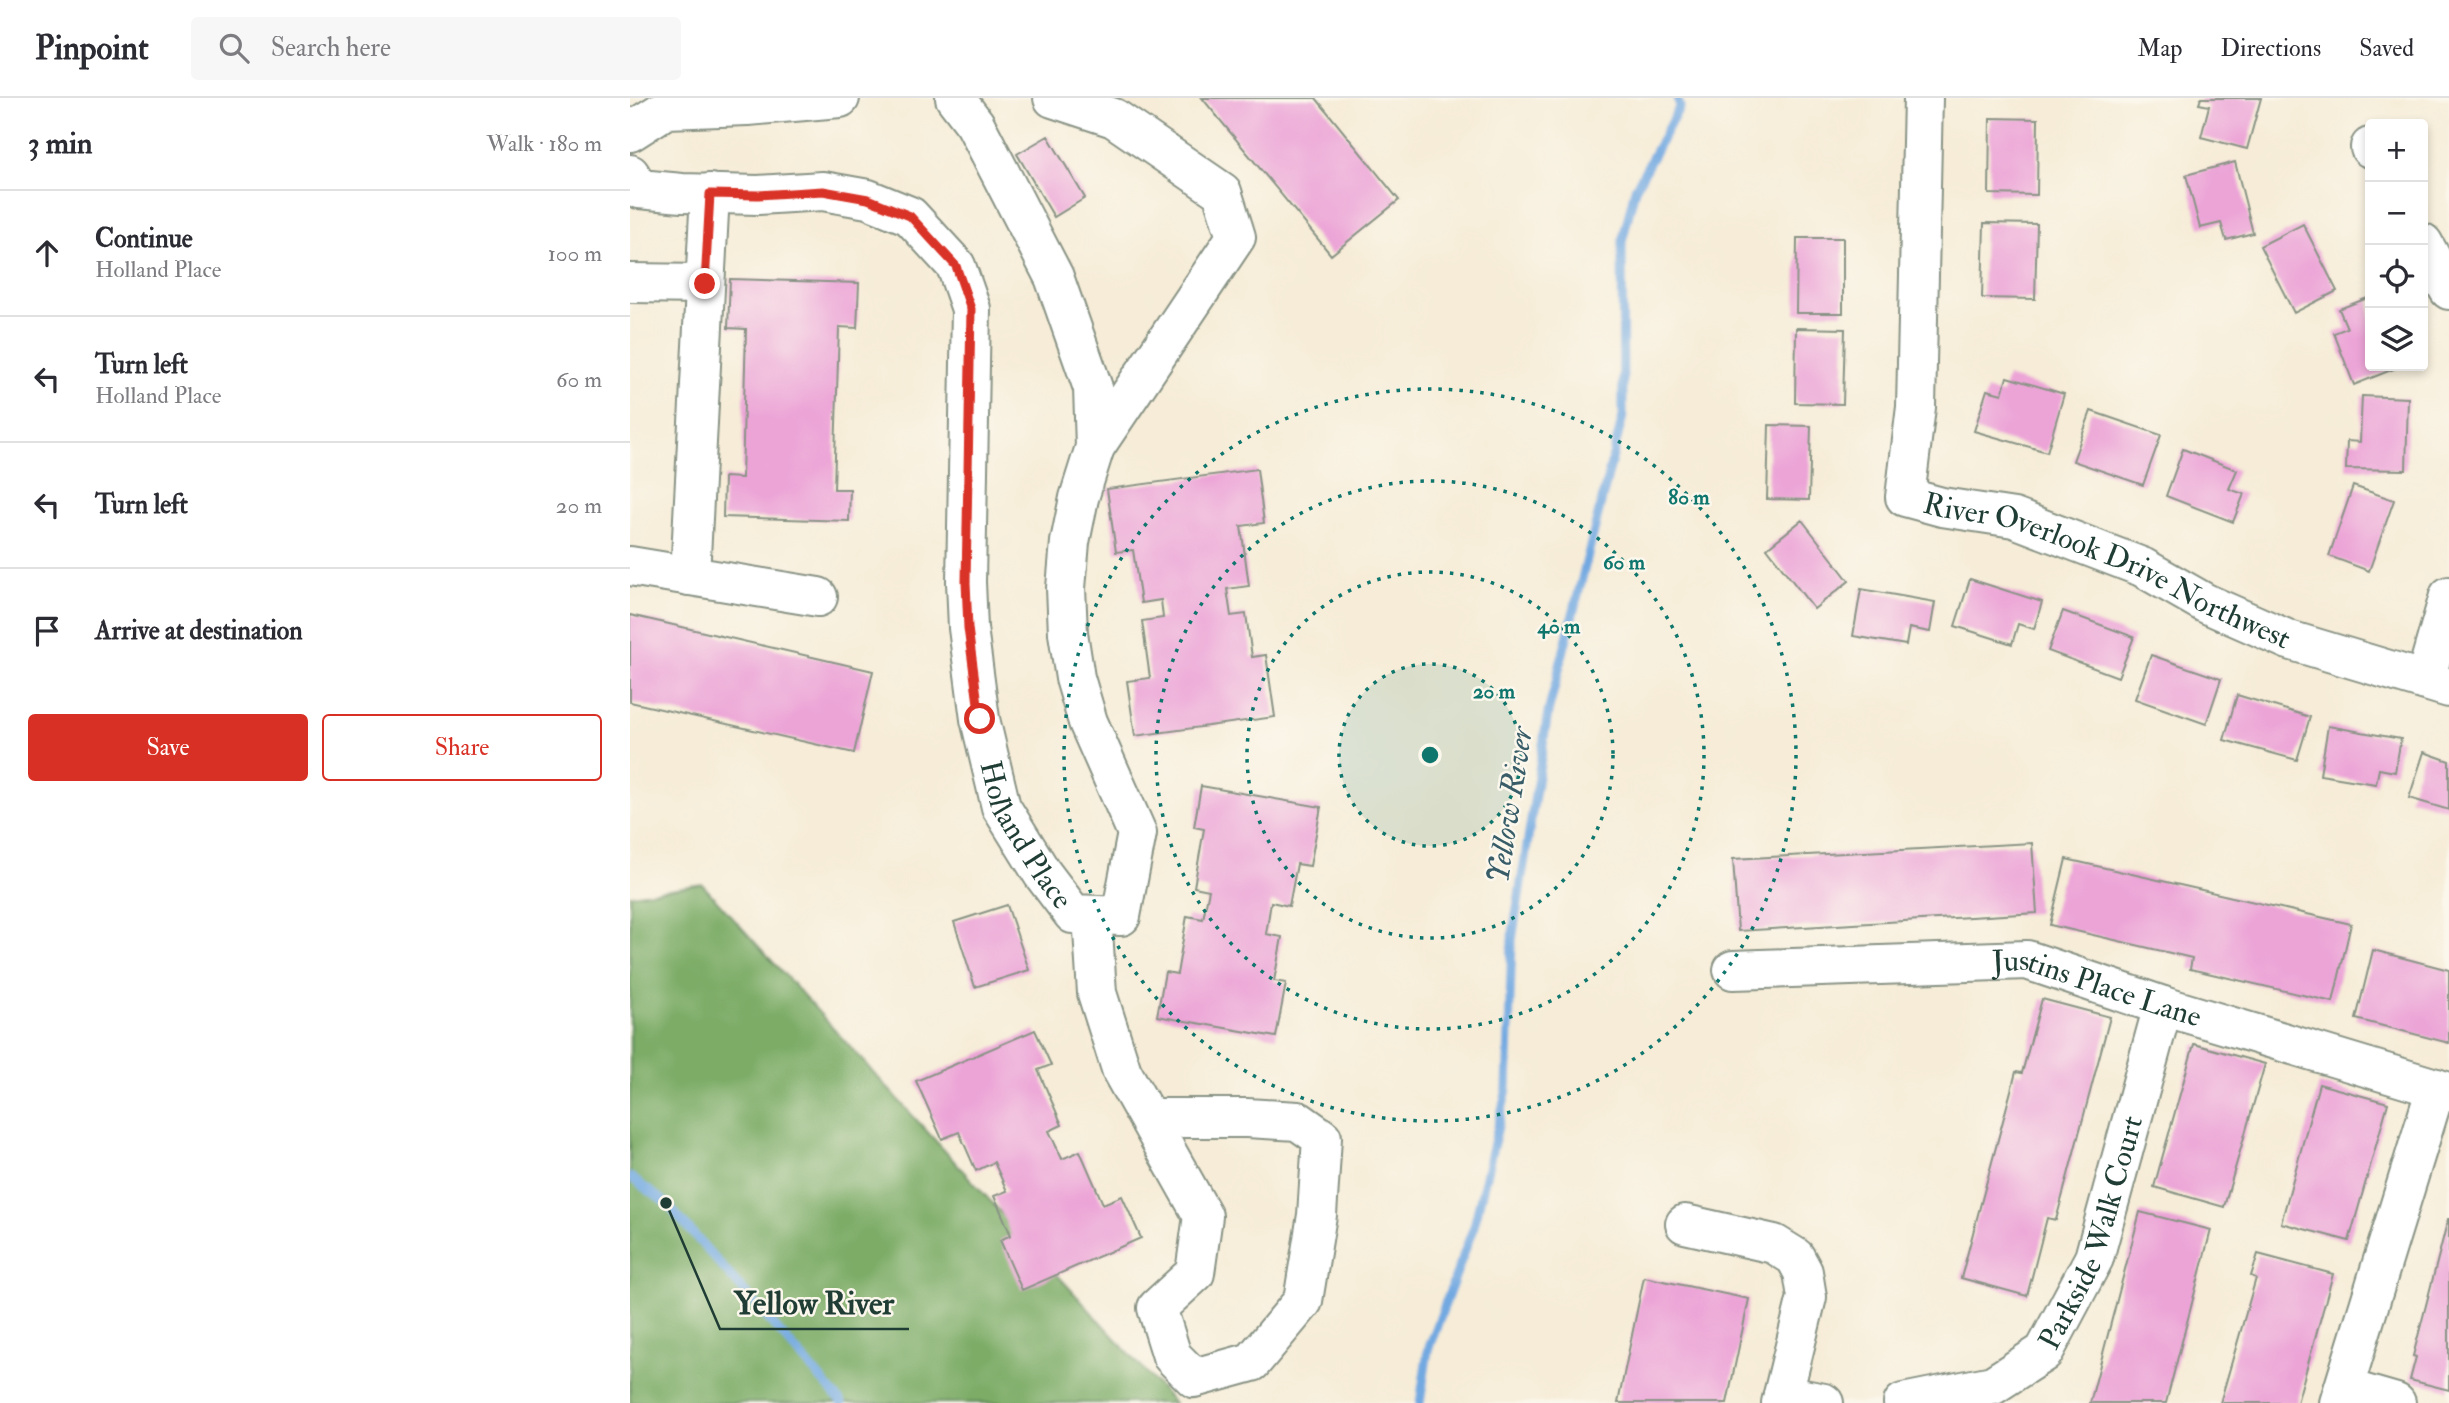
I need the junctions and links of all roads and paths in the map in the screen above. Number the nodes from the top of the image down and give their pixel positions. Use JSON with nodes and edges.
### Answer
{"nodes":[{"id":1,"x":840,"y":98,"type":"edge"},
{"id":2,"x":955,"y":98,"type":"edge"},
{"id":3,"x":1054,"y":98,"type":"edge"},
{"id":4,"x":1923,"y":98,"type":"edge"},
{"id":5,"x":630,"y":132,"type":"edge"},
{"id":6,"x":630,"y":174,"type":"edge"},
{"id":7,"x":710,"y":194,"type":"junction"},
{"id":8,"x":2424,"y":245,"type":"edge"},
{"id":9,"x":630,"y":283,"type":"edge"},
{"id":10,"x":705,"y":284,"type":"junction"},
{"id":11,"x":2449,"y":290,"type":"edge"},
{"id":12,"x":1094,"y":447,"type":"junction"},
{"id":13,"x":630,"y":566,"type":"edge"},
{"id":14,"x":690,"y":576,"type":"junction"},
{"id":15,"x":2449,"y":596,"type":"edge"},
{"id":16,"x":818,"y":597,"type":"dead end"},
{"id":17,"x":2437,"y":684,"type":"edge"},
{"id":18,"x":1092,"y":915,"type":"junction"},
{"id":19,"x":1732,"y":970,"type":"dead end"},
{"id":20,"x":2163,"y":1006,"type":"junction"},
{"id":21,"x":2443,"y":1090,"type":"edge"},
{"id":22,"x":1149,"y":1118,"type":"junction"},
{"id":23,"x":1685,"y":1224,"type":"dead end"},
{"id":24,"x":2342,"y":1395,"type":"edge"},
{"id":25,"x":1782,"y":1399,"type":"edge"},
{"id":26,"x":1824,"y":1403,"type":"edge"},
{"id":27,"x":1903,"y":1403,"type":"edge"},
{"id":28,"x":2396,"y":1403,"type":"edge"}],
"edges":[{"from":1,"to":5,"type":"street"},
{"from":2,"to":12,"type":"street"},
{"from":3,"to":12,"type":"street"},
{"from":4,"to":17,"type":"street","name":"River Overlook Drive Northwest"},
{"from":6,"to":7,"type":"street","name":"Holland Place"},
{"from":7,"to":10,"type":"street"},
{"from":7,"to":18,"type":"street","name":"Holland Place"},
{"from":8,"to":11,"type":"street"},
{"from":9,"to":10,"type":"street"},
{"from":10,"to":14,"type":"street"},
{"from":12,"to":18,"type":"street"},
{"from":13,"to":14,"type":"street"},
{"from":14,"to":16,"type":"street"},
{"from":15,"to":17,"type":"street"},
{"from":18,"to":22,"type":"street","name":"Holland Place"},
{"from":19,"to":20,"type":"street","name":"Justins Place Lane"},
{"from":20,"to":21,"type":"street","name":"Justins Place Lane"},
{"from":20,"to":27,"type":"street","name":"Parkside Walk Court"},
{"from":21,"to":24,"type":"street"},
{"from":22,"to":22,"type":"street","name":"Holland Place"},
{"from":23,"to":25,"type":"street"},
{"from":24,"to":28,"type":"street"},
{"from":25,"to":26,"type":"street"}]}
